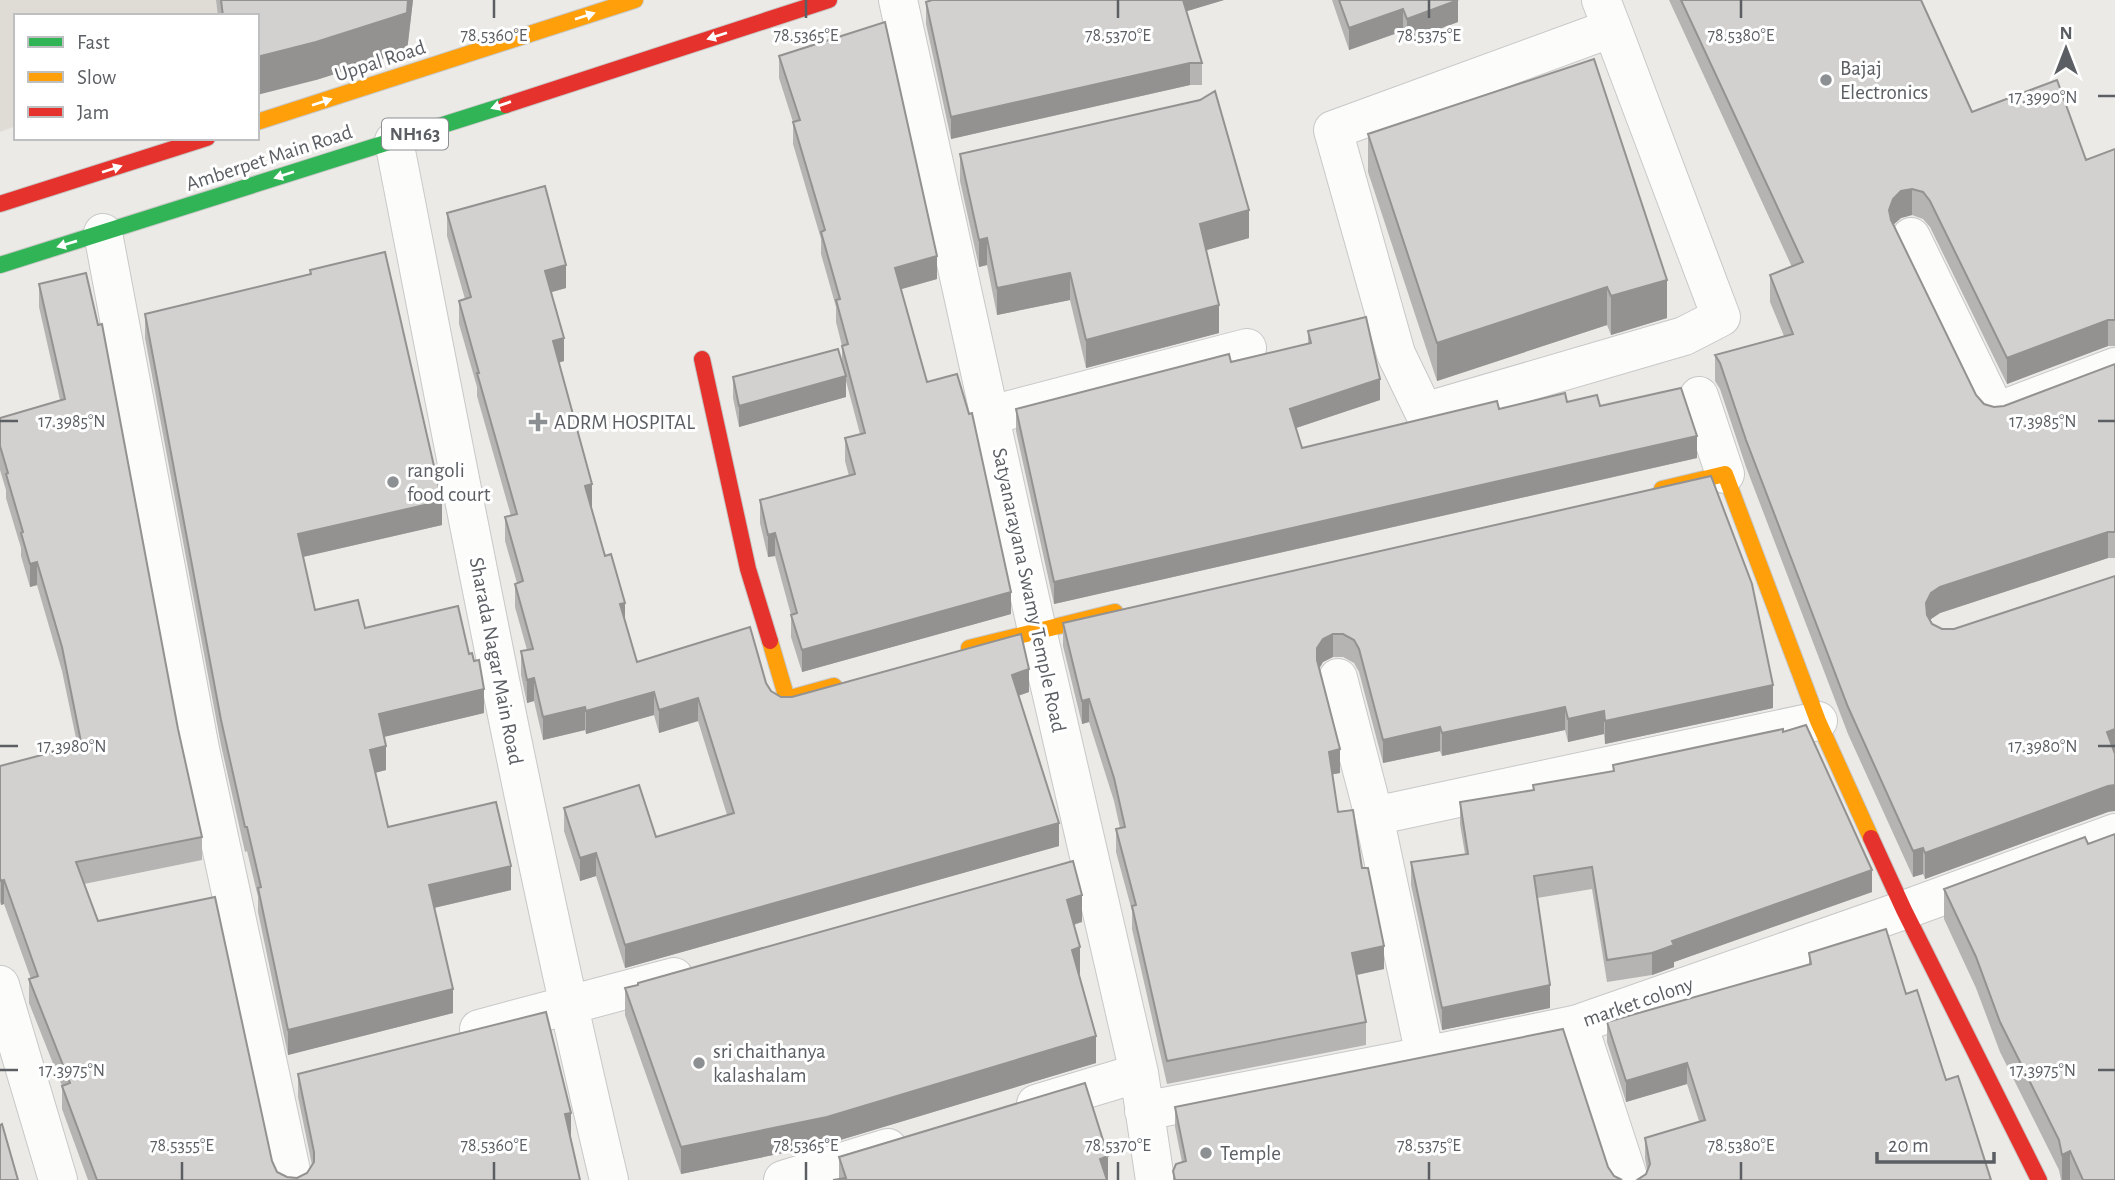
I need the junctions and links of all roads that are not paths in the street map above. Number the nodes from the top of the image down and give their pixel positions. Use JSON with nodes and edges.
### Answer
{"nodes":[{"id":1,"x":635,"y":0,"type":"edge"},
{"id":2,"x":829,"y":0,"type":"edge"},
{"id":3,"x":898,"y":0,"type":"edge"},
{"id":4,"x":1607,"y":14,"type":"edge"},
{"id":5,"x":259,"y":121,"type":"edge"},
{"id":6,"x":201,"y":140,"type":"edge"},
{"id":7,"x":394,"y":141,"type":"junction"},
{"id":8,"x":973,"y":156,"type":"edge"},
{"id":9,"x":934,"y":165,"type":"junction"},
{"id":10,"x":0,"y":204,"type":"edge"},
{"id":11,"x":103,"y":233,"type":"junction"},
{"id":12,"x":1911,"y":237,"type":"dead end"},
{"id":13,"x":0,"y":265,"type":"edge"},
{"id":14,"x":1247,"y":348,"type":"dead end"},
{"id":15,"x":702,"y":359,"type":"dead end"},
{"id":16,"x":2115,"y":367,"type":"edge"},
{"id":17,"x":1699,"y":396,"type":"dead end"},
{"id":18,"x":991,"y":415,"type":"junction"},
{"id":19,"x":1725,"y":474,"type":"junction"},
{"id":20,"x":1644,"y":493,"type":"edge"},
{"id":21,"x":1132,"y":608,"type":"edge"},
{"id":22,"x":1037,"y":629,"type":"junction"},
{"id":23,"x":958,"y":652,"type":"edge"},
{"id":24,"x":1338,"y":678,"type":"dead end"},
{"id":25,"x":853,"y":681,"type":"edge"},
{"id":26,"x":1818,"y":721,"type":"junction"},
{"id":27,"x":1374,"y":816,"type":"junction"},
{"id":28,"x":2115,"y":833,"type":"edge"},
{"id":29,"x":1904,"y":910,"type":"junction"},
{"id":30,"x":702,"y":969,"type":"edge"},
{"id":31,"x":0,"y":985,"type":"edge"},
{"id":32,"x":568,"y":1007,"type":"junction"},
{"id":33,"x":1578,"y":1024,"type":"junction"},
{"id":34,"x":447,"y":1037,"type":"edge"},
{"id":35,"x":1425,"y":1056,"type":"junction"},
{"id":36,"x":1139,"y":1073,"type":"junction"},
{"id":37,"x":1144,"y":1111,"type":"junction"},
{"id":38,"x":1007,"y":1113,"type":"edge"},
{"id":39,"x":915,"y":1140,"type":"edge"},
{"id":40,"x":1152,"y":1179,"type":"edge"},
{"id":41,"x":58,"y":1180,"type":"edge"},
{"id":42,"x":293,"y":1180,"type":"edge"},
{"id":43,"x":609,"y":1180,"type":"edge"},
{"id":44,"x":783,"y":1180,"type":"edge"},
{"id":45,"x":1629,"y":1180,"type":"edge"},
{"id":46,"x":2039,"y":1180,"type":"edge"}],
"edges":[{"from":5,"to":1,"type":"main road","name":"Uppal Road","one_way":true},
{"from":2,"to":7,"type":"main road","name":"Amberpet Main Road","number":"NH163","one_way":true},
{"from":3,"to":9,"type":"street","name":"Satyanarayana Swamy Temple Road"},
{"from":4,"to":4,"type":"street"},
{"from":10,"to":6,"type":"main road","one_way":true},
{"from":7,"to":11,"type":"main road","name":"Amberpet Main Road","number":"NH163","one_way":true},
{"from":7,"to":32,"type":"street","name":"Sharada Nagar Main Road"},
{"from":8,"to":9,"type":"street"},
{"from":9,"to":18,"type":"street","name":"Satyanarayana Swamy Temple Road"},
{"from":11,"to":13,"type":"main road","name":"Amberpet Main Road","number":"NH163","one_way":true},
{"from":11,"to":42,"type":"street"},
{"from":12,"to":16,"type":"street"},
{"from":14,"to":18,"type":"street"},
{"from":15,"to":25,"type":"main road"},
{"from":17,"to":19,"type":"street"},
{"from":18,"to":22,"type":"street","name":"Satyanarayana Swamy Temple Road"},
{"from":19,"to":20,"type":"main road"},
{"from":19,"to":26,"type":"main road"},
{"from":21,"to":22,"type":"main road"},
{"from":22,"to":23,"type":"main road"},
{"from":22,"to":36,"type":"street","name":"Satyanarayana Swamy Temple Road"},
{"from":24,"to":27,"type":"street"},
{"from":26,"to":27,"type":"street"},
{"from":26,"to":29,"type":"main road"},
{"from":27,"to":35,"type":"street"},
{"from":28,"to":29,"type":"street","name":"market colony"},
{"from":29,"to":33,"type":"street","name":"market colony"},
{"from":29,"to":46,"type":"main road"},
{"from":30,"to":32,"type":"street"},
{"from":31,"to":41,"type":"street"},
{"from":32,"to":34,"type":"street"},
{"from":32,"to":43,"type":"street","name":"Sharada Nagar Main Road"},
{"from":33,"to":35,"type":"street","name":"market colony"},
{"from":33,"to":45,"type":"street"},
{"from":35,"to":37,"type":"street","name":"market colony"},
{"from":36,"to":37,"type":"street","name":"Satyanarayana Swamy Temple Road"},
{"from":36,"to":38,"type":"street"},
{"from":37,"to":40,"type":"street","name":"Satyanarayana Swamy Temple Road"},
{"from":39,"to":44,"type":"street"}]}
